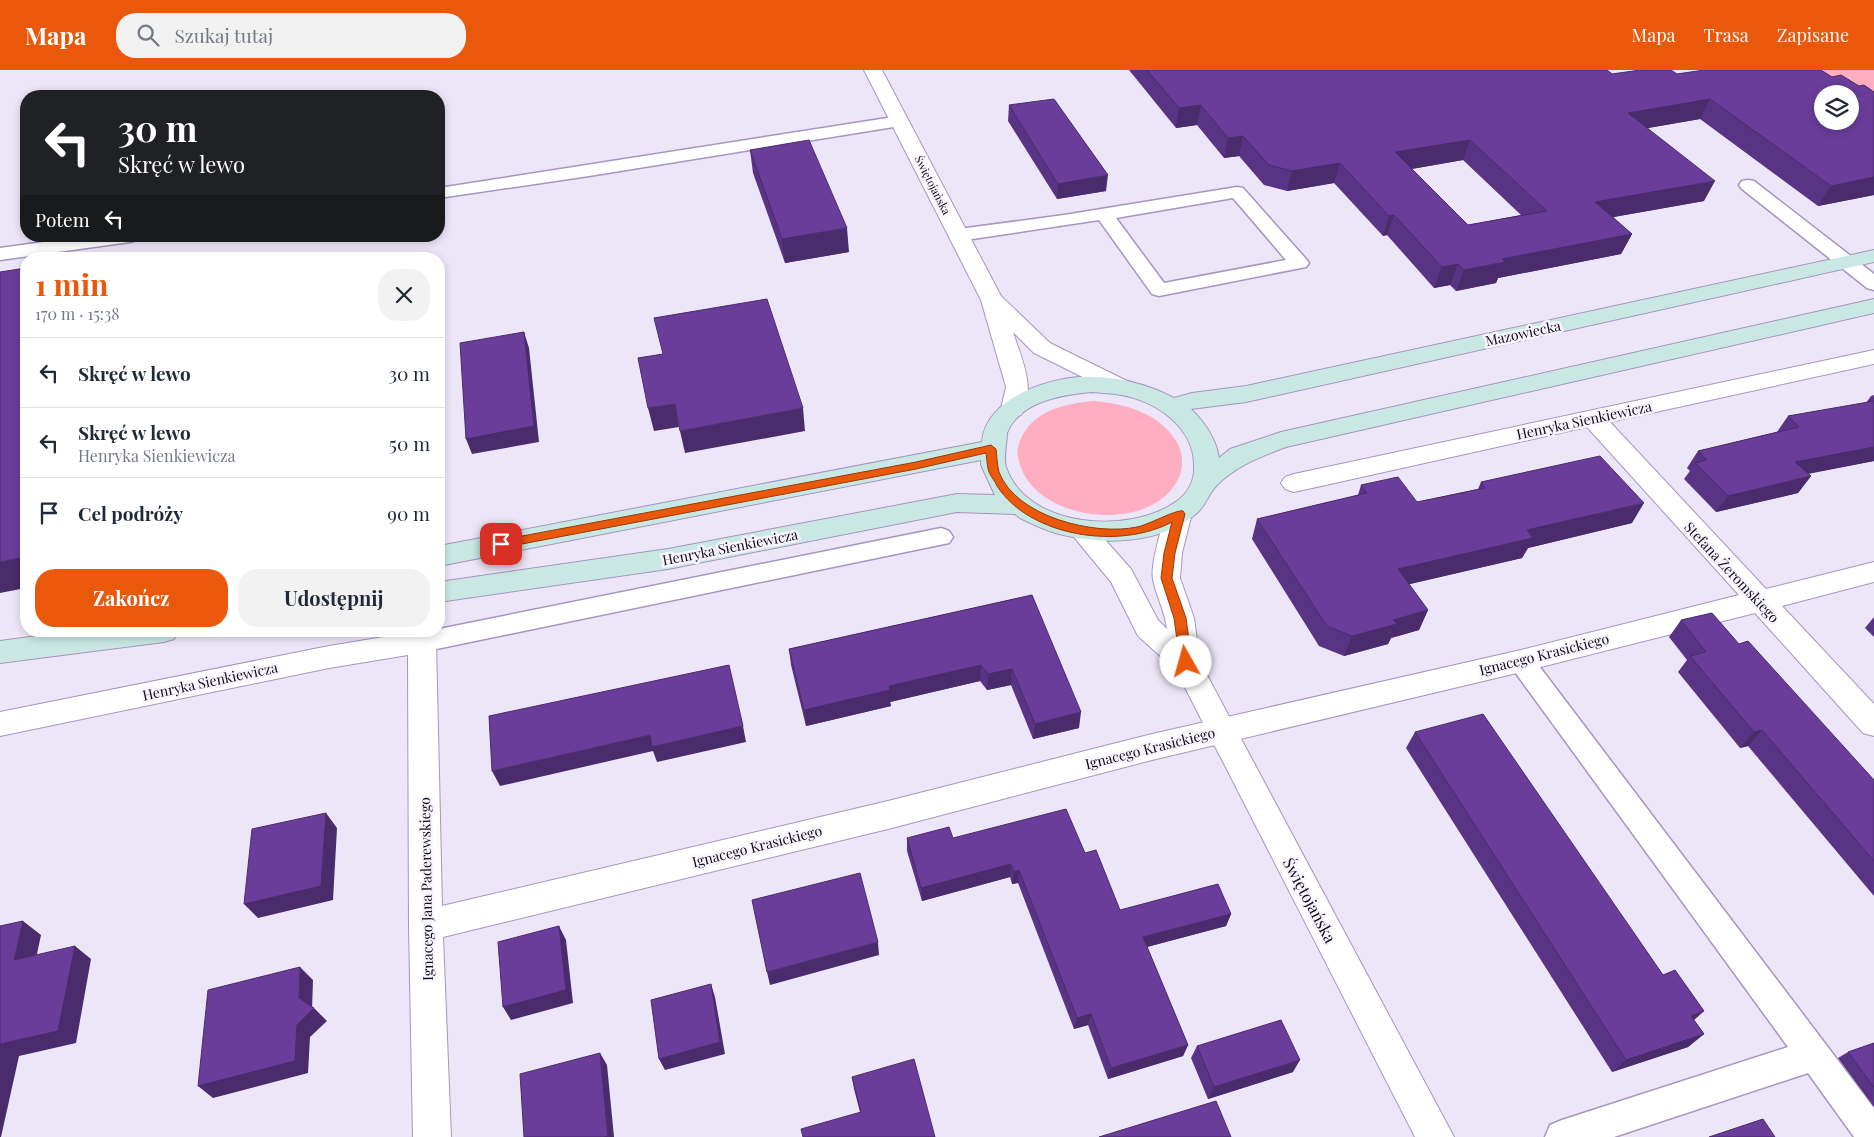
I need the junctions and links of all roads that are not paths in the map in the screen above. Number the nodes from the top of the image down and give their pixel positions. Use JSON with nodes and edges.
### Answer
{"nodes":[{"id":1,"x":873,"y":70,"type":"edge"},
{"id":2,"x":900,"y":121,"type":"junction"},
{"id":3,"x":1748,"y":185,"type":"dead end"},
{"id":4,"x":445,"y":191,"type":"edge"},
{"id":5,"x":1104,"y":214,"type":"junction"},
{"id":6,"x":959,"y":235,"type":"junction"},
{"id":7,"x":87,"y":242,"type":"edge"},
{"id":8,"x":0,"y":254,"type":"edge"},
{"id":9,"x":1874,"y":256,"type":"edge"},
{"id":10,"x":1845,"y":261,"type":"junction"},
{"id":11,"x":1874,"y":284,"type":"edge"},
{"id":12,"x":992,"y":300,"type":"junction"},
{"id":13,"x":1874,"y":306,"type":"edge"},
{"id":14,"x":1874,"y":358,"type":"edge"},
{"id":15,"x":1121,"y":387,"type":"junction"},
{"id":16,"x":1171,"y":407,"type":"junction"},
{"id":17,"x":1013,"y":409,"type":"junction"},
{"id":18,"x":1592,"y":418,"type":"junction"},
{"id":19,"x":991,"y":449,"type":"junction"},
{"id":20,"x":1205,"y":481,"type":"junction"},
{"id":21,"x":1294,"y":483,"type":"dead end"},
{"id":22,"x":1021,"y":505,"type":"junction"},
{"id":23,"x":1180,"y":514,"type":"junction"},
{"id":24,"x":1082,"y":531,"type":"junction"},
{"id":25,"x":941,"y":537,"type":"dead end"},
{"id":26,"x":445,"y":548,"type":"edge"},
{"id":27,"x":463,"y":551,"type":"junction"},
{"id":28,"x":445,"y":555,"type":"edge"},
{"id":29,"x":1874,"y":572,"type":"edge"},
{"id":30,"x":445,"y":591,"type":"edge"},
{"id":31,"x":1759,"y":601,"type":"junction"},
{"id":32,"x":20,"y":636,"type":"edge"},
{"id":33,"x":117,"y":637,"type":"edge"},
{"id":34,"x":0,"y":640,"type":"edge"},
{"id":35,"x":422,"y":642,"type":"junction"},
{"id":36,"x":0,"y":652,"type":"edge"},
{"id":37,"x":1521,"y":661,"type":"junction"},
{"id":38,"x":1186,"y":662,"type":"junction"},
{"id":39,"x":0,"y":724,"type":"edge"},
{"id":40,"x":1874,"y":724,"type":"edge"},
{"id":41,"x":1221,"y":730,"type":"junction"},
{"id":42,"x":426,"y":926,"type":"junction"},
{"id":43,"x":1814,"y":1055,"type":"junction"},
{"id":44,"x":1874,"y":1136,"type":"edge"},
{"id":45,"x":432,"y":1137,"type":"edge"},
{"id":46,"x":1435,"y":1137,"type":"edge"},
{"id":47,"x":1562,"y":1137,"type":"edge"}],
"edges":[{"from":1,"to":2,"type":"street","name":"Świętojańska"},
{"from":2,"to":4,"type":"lane"},
{"from":2,"to":6,"type":"street","name":"Świętojańska"},
{"from":3,"to":10,"type":"lane"},
{"from":5,"to":5,"type":"lane"},
{"from":5,"to":6,"type":"lane"},
{"from":6,"to":12,"type":"street","name":"Świętojańska"},
{"from":7,"to":8,"type":"lane"},
{"from":9,"to":10,"type":"main road","name":"Mazowiecka"},
{"from":10,"to":11,"type":"lane"},
{"from":10,"to":16,"type":"main road","name":"Mazowiecka"},
{"from":12,"to":15,"type":"street","name":"Świętojańska"},
{"from":12,"to":17,"type":"street","name":"Świętojańska"},
{"from":13,"to":20,"type":"main road"},
{"from":14,"to":18,"type":"street","name":"Henryka Sienkiewicza"},
{"from":15,"to":16,"type":"main road"},
{"from":15,"to":17,"type":"main road"},
{"from":16,"to":20,"type":"main road"},
{"from":17,"to":19,"type":"main road"},
{"from":18,"to":21,"type":"street","name":"Henryka Sienkiewicza"},
{"from":18,"to":31,"type":"street","name":"Stefana Żeromskiego"},
{"from":19,"to":22,"type":"main road"},
{"from":19,"to":27,"type":"main road"},
{"from":20,"to":23,"type":"main road"},
{"from":22,"to":24,"type":"main road"},
{"from":22,"to":30,"type":"main road","name":"Henryka Sienkiewicza"},
{"from":23,"to":24,"type":"main road"},
{"from":23,"to":38,"type":"street","name":"Świętojańska"},
{"from":24,"to":38,"type":"street","name":"Świętojańska"},
{"from":25,"to":35,"type":"lane"},
{"from":26,"to":27,"type":"lane"},
{"from":27,"to":28,"type":"main road"},
{"from":29,"to":31,"type":"street","name":"Ignacego Krasickiego"},
{"from":31,"to":37,"type":"street","name":"Ignacego Krasickiego"},
{"from":31,"to":40,"type":"street","name":"Stefana Żeromskiego"},
{"from":32,"to":34,"type":"main road"},
{"from":33,"to":36,"type":"main road"},
{"from":35,"to":39,"type":"street","name":"Henryka Sienkiewicza"},
{"from":35,"to":42,"type":"street","name":"Ignacego Jana Paderewskiego"},
{"from":37,"to":41,"type":"street","name":"Ignacego Krasickiego"},
{"from":37,"to":43,"type":"lane"},
{"from":38,"to":41,"type":"street","name":"Świętojańska"},
{"from":41,"to":42,"type":"street","name":"Ignacego Krasickiego"},
{"from":41,"to":46,"type":"street","name":"Świętojańska"},
{"from":42,"to":45,"type":"street","name":"Ignacego Jana Paderewskiego"},
{"from":43,"to":44,"type":"lane"},
{"from":43,"to":47,"type":"lane"}]}
